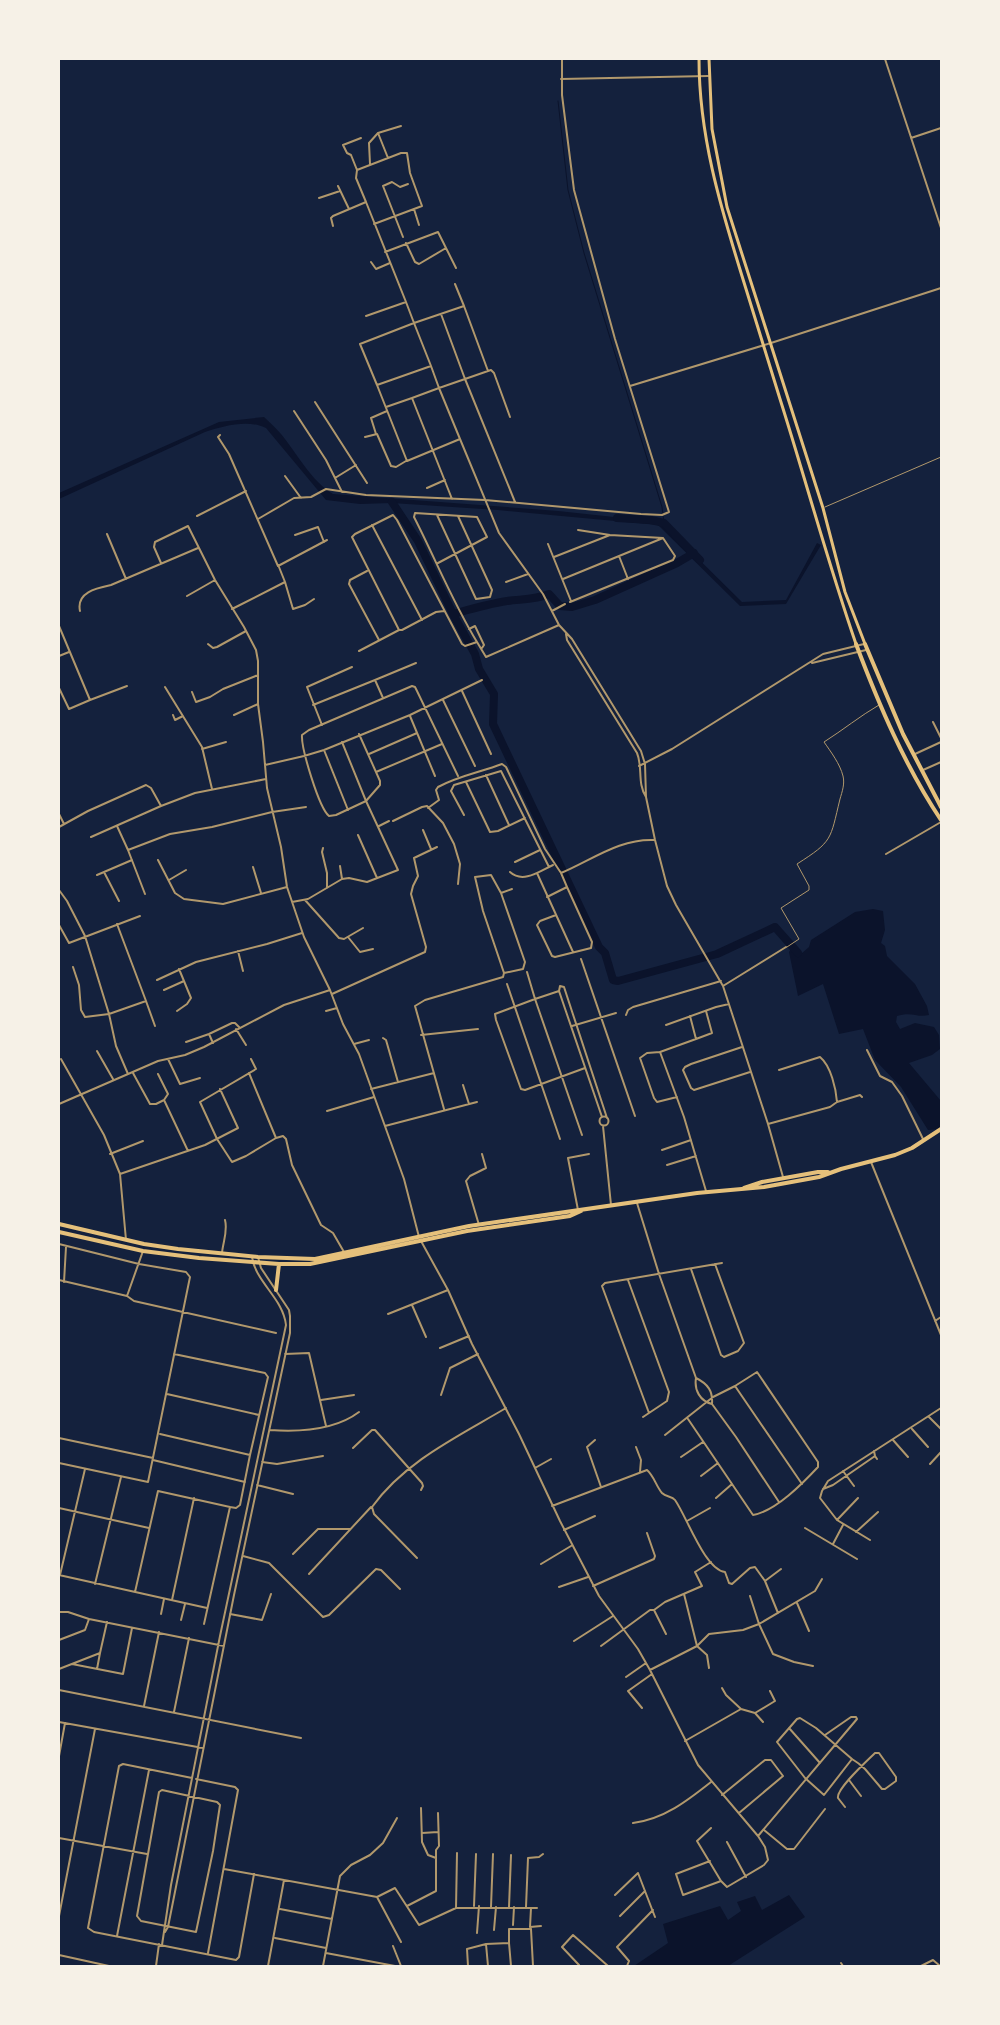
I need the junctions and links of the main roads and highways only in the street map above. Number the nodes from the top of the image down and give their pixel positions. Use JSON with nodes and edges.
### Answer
{"nodes":[{"id":1,"x":700,"y":59,"type":"edge"},
{"id":2,"x":709,"y":59,"type":"edge"},
{"id":3,"x":823,"y":508,"type":"junction"},
{"id":4,"x":815,"y":511,"type":"junction"},
{"id":5,"x":856,"y":644,"type":"joint"},
{"id":6,"x":865,"y":644,"type":"joint"},
{"id":7,"x":874,"y":667,"type":"junction"},
{"id":8,"x":867,"y":671,"type":"junction"},
{"id":9,"x":905,"y":739,"type":"junction"},
{"id":10,"x":898,"y":742,"type":"junction"},
{"id":11,"x":926,"y":781,"type":"junction"},
{"id":12,"x":919,"y":784,"type":"junction"},
{"id":13,"x":941,"y":807,"type":"edge"},
{"id":14,"x":941,"y":821,"type":"edge"},
{"id":15,"x":941,"y":1129,"type":"edge"},
{"id":16,"x":829,"y":1172,"type":"junction"},
{"id":17,"x":744,"y":1188,"type":"junction"},
{"id":18,"x":580,"y":1210,"type":"junction"},
{"id":19,"x":59,"y":1224,"type":"edge"},
{"id":20,"x":59,"y":1232,"type":"edge"},
{"id":21,"x":420,"y":1239,"type":"junction"},
{"id":22,"x":144,"y":1244,"type":"junction"},
{"id":23,"x":143,"y":1251,"type":"junction"},
{"id":24,"x":279,"y":1264,"type":"junction"},
{"id":25,"x":276,"y":1290,"type":"road end"}],
"edges":[{"from":1,"to":4,"type":"main road"},
{"from":2,"to":3,"type":"main road"},
{"from":3,"to":4,"type":"main road"},
{"from":3,"to":6,"type":"main road"},
{"from":4,"to":5,"type":"main road"},
{"from":5,"to":8,"type":"highway"},
{"from":6,"to":7,"type":"highway"},
{"from":7,"to":8,"type":"highway"},
{"from":7,"to":9,"type":"highway"},
{"from":8,"to":10,"type":"highway"},
{"from":9,"to":10,"type":"highway"},
{"from":9,"to":11,"type":"highway"},
{"from":10,"to":12,"type":"highway"},
{"from":11,"to":12,"type":"highway"},
{"from":11,"to":13,"type":"highway"},
{"from":12,"to":14,"type":"highway"},
{"from":15,"to":16,"type":"highway"},
{"from":16,"to":17,"type":"highway"},
{"from":16,"to":17,"type":"highway"},
{"from":17,"to":18,"type":"highway"},
{"from":18,"to":21,"type":"highway"},
{"from":18,"to":21,"type":"highway"},
{"from":19,"to":22,"type":"highway"},
{"from":20,"to":23,"type":"highway"},
{"from":21,"to":22,"type":"highway"},
{"from":21,"to":24,"type":"highway"},
{"from":22,"to":23,"type":"highway"},
{"from":23,"to":24,"type":"highway"},
{"from":24,"to":25,"type":"highway"}]}
